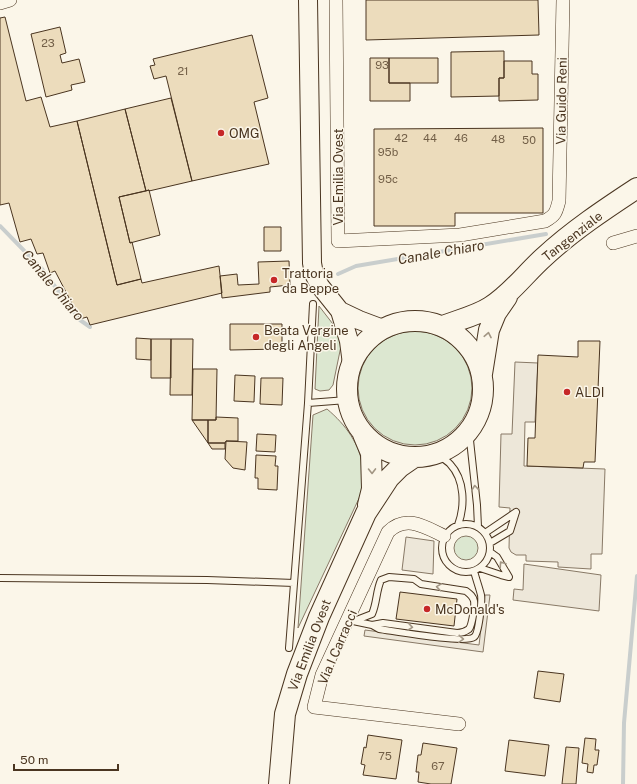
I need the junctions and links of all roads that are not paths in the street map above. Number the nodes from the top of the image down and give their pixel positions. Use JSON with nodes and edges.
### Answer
{"nodes":[{"id":1,"x":10,"y":0,"type":"edge"},
{"id":2,"x":308,"y":0,"type":"edge"},
{"id":3,"x":336,"y":0,"type":"edge"},
{"id":4,"x":563,"y":0,"type":"edge"},
{"id":5,"x":0,"y":3,"type":"edge"},
{"id":6,"x":635,"y":190,"type":"edge"},
{"id":7,"x":559,"y":201,"type":"joint"},
{"id":8,"x":634,"y":236,"type":"edge"},
{"id":9,"x":613,"y":242,"type":"dead end"},
{"id":10,"x":512,"y":289,"type":"junction"},
{"id":11,"x":314,"y":304,"type":"dead end"},
{"id":12,"x":340,"y":311,"type":"junction"},
{"id":13,"x":443,"y":326,"type":"junction"},
{"id":14,"x":383,"y":329,"type":"junction"},
{"id":15,"x":352,"y":364,"type":"junction"},
{"id":16,"x":482,"y":374,"type":"junction"},
{"id":17,"x":348,"y":400,"type":"junction"},
{"id":18,"x":308,"y":402,"type":"junction"},
{"id":19,"x":469,"y":431,"type":"junction"},
{"id":20,"x":363,"y":434,"type":"junction"},
{"id":21,"x":437,"y":454,"type":"junction"},
{"id":22,"x":413,"y":458,"type":"junction"},
{"id":23,"x":366,"y":513,"type":"junction"},
{"id":24,"x":458,"y":525,"type":"junction"},
{"id":25,"x":478,"y":527,"type":"junction"},
{"id":26,"x":485,"y":533,"type":"junction"},
{"id":27,"x":444,"y":536,"type":"junction"},
{"id":28,"x":490,"y":544,"type":"junction"},
{"id":29,"x":490,"y":552,"type":"junction"},
{"id":30,"x":477,"y":570,"type":"junction"},
{"id":31,"x":0,"y":578,"type":"edge"},
{"id":32,"x":294,"y":582,"type":"junction"},
{"id":33,"x":351,"y":620,"type":"junction"},
{"id":34,"x":372,"y":625,"type":"junction"},
{"id":35,"x":289,"y":648,"type":"dead end"},
{"id":36,"x":460,"y":724,"type":"dead end"},
{"id":37,"x":280,"y":784,"type":"edge"}],
"edges":[{"from":1,"to":5,"type":"street"},
{"from":2,"to":12,"type":"main road","name":"Via Emilia Ovest"},
{"from":3,"to":7,"type":"street","name":"Via Emilia Ovest"},
{"from":4,"to":7,"type":"street","name":"Via Guido Reni"},
{"from":6,"to":10,"type":"main road","name":"Tangenziale"},
{"from":8,"to":9,"type":"street"},
{"from":10,"to":13,"type":"main road","name":"Tangenziale"},
{"from":16,"to":10,"type":"main road","name":"Tangenziale","one_way":true},
{"from":11,"to":18,"type":"lane"},
{"from":12,"to":14,"type":"main road","name":"Via Emilia Ovest"},
{"from":12,"to":15,"type":"main road","name":"Via Emilia Ovest"},
{"from":13,"to":14,"type":"main road"},
{"from":13,"to":16,"type":"main road"},
{"from":14,"to":15,"type":"main road"},
{"from":15,"to":17,"type":"main road"},
{"from":16,"to":19,"type":"main road"},
{"from":17,"to":18,"type":"lane"},
{"from":17,"to":20,"type":"main road"},
{"from":18,"to":32,"type":"lane"},
{"from":19,"to":21,"type":"main road"},
{"from":25,"to":19,"type":"lane","one_way":true},
{"from":20,"to":22,"type":"main road"},
{"from":20,"to":23,"type":"main road","name":"Via Emilia Ovest","one_way":true},
{"from":21,"to":22,"type":"main road"},
{"from":21,"to":24,"type":"lane"},
{"from":22,"to":23,"type":"main road","name":"Via Emilia Ovest"},
{"from":23,"to":37,"type":"main road","name":"Via Emilia Ovest"},
{"from":24,"to":25,"type":"lane"},
{"from":24,"to":27,"type":"lane"},
{"from":25,"to":26,"type":"lane"},
{"from":26,"to":28,"type":"lane"},
{"from":26,"to":28,"type":"lane"},
{"from":27,"to":30,"type":"lane"},
{"from":27,"to":33,"type":"street","name":"Via I Carracci"},
{"from":28,"to":29,"type":"lane"},
{"from":29,"to":30,"type":"lane"},
{"from":30,"to":29,"type":"lane","one_way":true},
{"from":34,"to":30,"type":"lane","one_way":true},
{"from":31,"to":32,"type":"lane"},
{"from":32,"to":35,"type":"lane"},
{"from":33,"to":34,"type":"lane"},
{"from":34,"to":33,"type":"lane","one_way":true},
{"from":33,"to":36,"type":"street","name":"Via I Carracci"}]}
